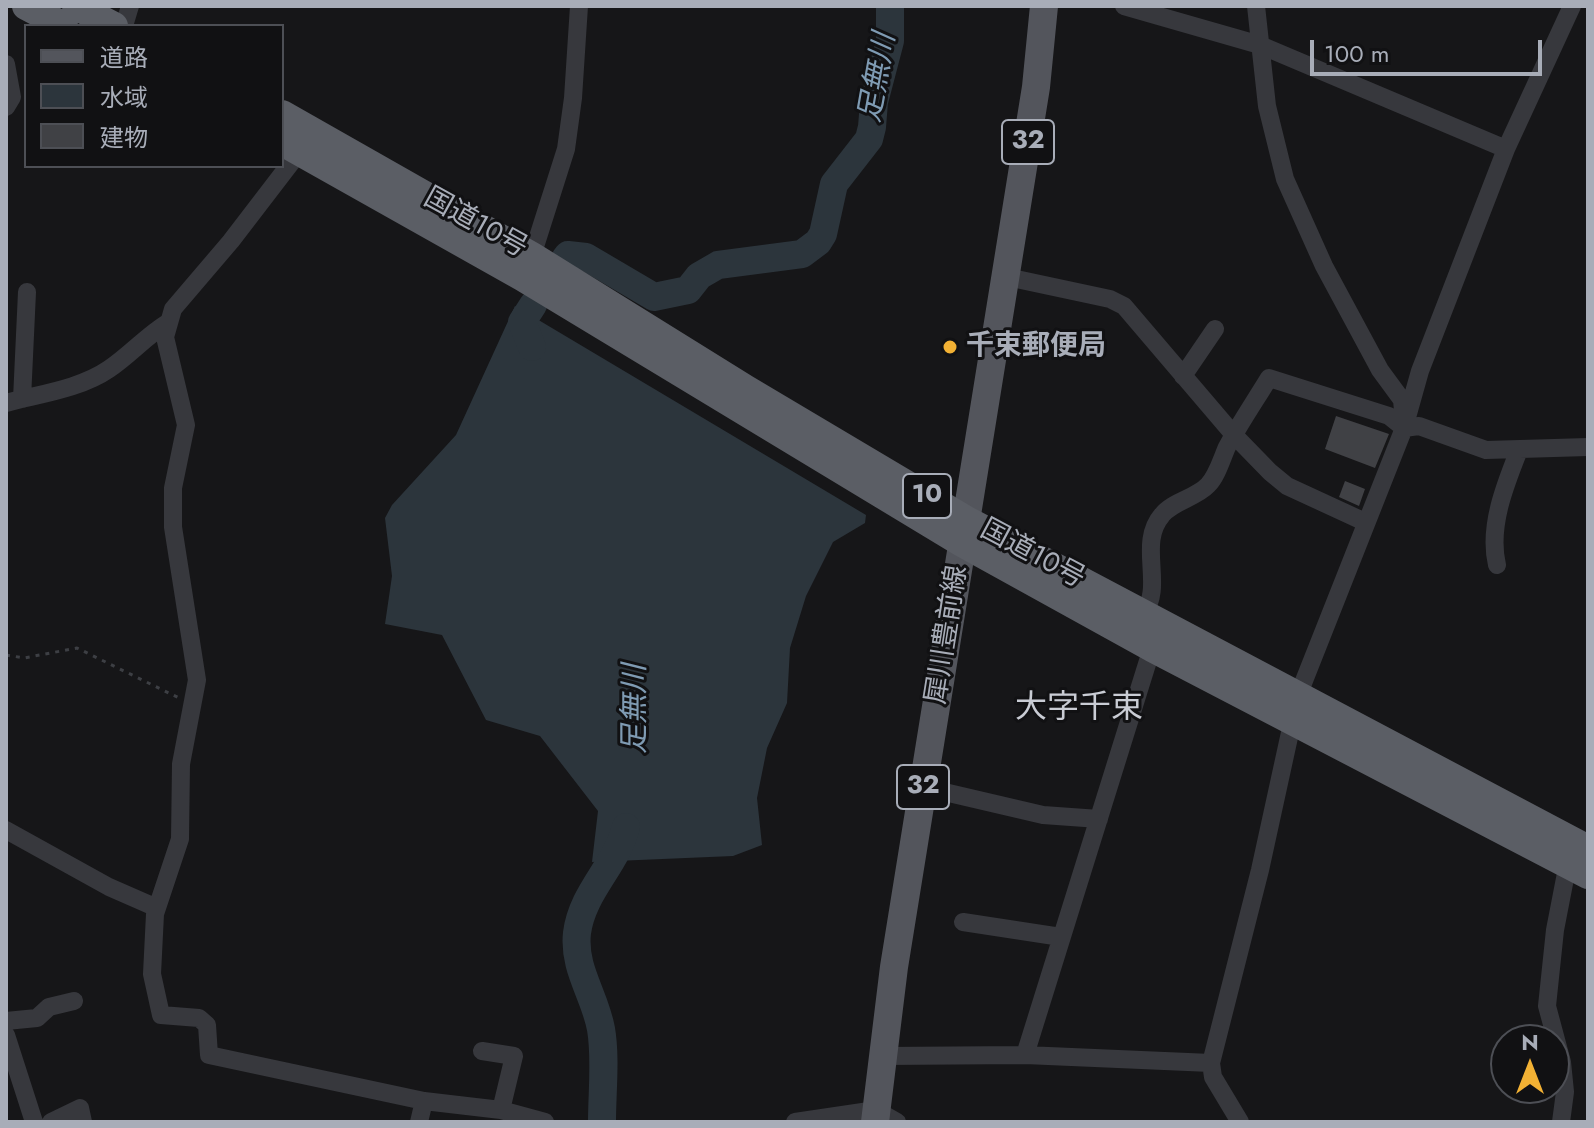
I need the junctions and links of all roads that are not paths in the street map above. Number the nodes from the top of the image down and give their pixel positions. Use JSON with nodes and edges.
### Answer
{"nodes":[{"id":1,"x":26,"y":6,"type":"edge"},
{"id":2,"x":76,"y":6,"type":"edge"},
{"id":3,"x":579,"y":6,"type":"edge"},
{"id":4,"x":1044,"y":6,"type":"edge"},
{"id":5,"x":1124,"y":6,"type":"edge"},
{"id":6,"x":1256,"y":6,"type":"edge"},
{"id":7,"x":1572,"y":6,"type":"edge"},
{"id":8,"x":60,"y":24,"type":"edge"},
{"id":9,"x":110,"y":24,"type":"edge"},
{"id":10,"x":1260,"y":45,"type":"junction"},
{"id":11,"x":6,"y":64,"type":"edge"},
{"id":12,"x":6,"y":107,"type":"edge"},
{"id":13,"x":284,"y":115,"type":"edge"},
{"id":14,"x":291,"y":146,"type":"edge"},
{"id":15,"x":1506,"y":149,"type":"junction"},
{"id":16,"x":277,"y":168,"type":"edge"},
{"id":17,"x":532,"y":256,"type":"junction"},
{"id":18,"x":1007,"y":277,"type":"junction"},
{"id":19,"x":27,"y":292,"type":"dead end"},
{"id":20,"x":169,"y":322,"type":"junction"},
{"id":21,"x":1215,"y":329,"type":"dead end"},
{"id":22,"x":1183,"y":376,"type":"junction"},
{"id":23,"x":14,"y":401,"type":"edge"},
{"id":24,"x":1404,"y":428,"type":"junction"},
{"id":25,"x":1234,"y":435,"type":"junction"},
{"id":26,"x":1588,"y":447,"type":"edge"},
{"id":27,"x":1519,"y":450,"type":"junction"},
{"id":28,"x":1365,"y":522,"type":"junction"},
{"id":29,"x":964,"y":531,"type":"junction"},
{"id":30,"x":1497,"y":565,"type":"dead end"},
{"id":31,"x":1143,"y":614,"type":"junction"},
{"id":32,"x":1152,"y":648,"type":"junction"},
{"id":33,"x":1295,"y":708,"type":"junction"},
{"id":34,"x":923,"y":787,"type":"junction"},
{"id":35,"x":1099,"y":819,"type":"junction"},
{"id":36,"x":6,"y":830,"type":"edge"},
{"id":37,"x":1581,"y":862,"type":"edge"},
{"id":38,"x":157,"y":908,"type":"junction"},
{"id":39,"x":963,"y":922,"type":"dead end"},
{"id":40,"x":1061,"y":937,"type":"junction"},
{"id":41,"x":74,"y":1001,"type":"dead end"},
{"id":42,"x":6,"y":1021,"type":"edge"},
{"id":43,"x":6,"y":1035,"type":"edge"},
{"id":44,"x":482,"y":1051,"type":"dead end"},
{"id":45,"x":1025,"y":1055,"type":"junction"},
{"id":46,"x":883,"y":1056,"type":"junction"},
{"id":47,"x":1211,"y":1063,"type":"junction"},
{"id":48,"x":424,"y":1101,"type":"junction"},
{"id":49,"x":501,"y":1110,"type":"junction"},
{"id":50,"x":883,"y":1118,"type":"edge"},
{"id":51,"x":34,"y":1122,"type":"edge"},
{"id":52,"x":51,"y":1122,"type":"edge"},
{"id":53,"x":83,"y":1122,"type":"edge"},
{"id":54,"x":419,"y":1122,"type":"edge"},
{"id":55,"x":545,"y":1122,"type":"edge"},
{"id":56,"x":795,"y":1122,"type":"edge"},
{"id":57,"x":1240,"y":1122,"type":"edge"},
{"id":58,"x":1561,"y":1122,"type":"edge"}],
"edges":[{"from":1,"to":8,"type":"highway"},
{"from":2,"to":9,"type":"highway"},
{"from":3,"to":17,"type":"street"},
{"from":4,"to":18,"type":"main road","name":"犀川豊前線","number":"32"},
{"from":5,"to":10,"type":"street"},
{"from":6,"to":10,"type":"street"},
{"from":7,"to":15,"type":"street"},
{"from":10,"to":15,"type":"street"},
{"from":10,"to":24,"type":"street"},
{"from":11,"to":12,"type":"street"},
{"from":13,"to":17,"type":"highway","name":"国道10号","number":"10"},
{"from":14,"to":29,"type":"highway","name":"国道10号","number":"10"},
{"from":15,"to":24,"type":"street"},
{"from":16,"to":20,"type":"street"},
{"from":17,"to":29,"type":"highway","name":"国道10号","number":"10"},
{"from":18,"to":22,"type":"street"},
{"from":18,"to":29,"type":"main road","name":"犀川豊前線","number":"32"},
{"from":19,"to":23,"type":"street"},
{"from":20,"to":23,"type":"street"},
{"from":20,"to":38,"type":"street"},
{"from":21,"to":22,"type":"street"},
{"from":22,"to":25,"type":"street"},
{"from":24,"to":25,"type":"street"},
{"from":24,"to":27,"type":"street"},
{"from":24,"to":28,"type":"street"},
{"from":25,"to":28,"type":"street"},
{"from":25,"to":31,"type":"street"},
{"from":26,"to":27,"type":"street"},
{"from":27,"to":30,"type":"street"},
{"from":28,"to":33,"type":"street"},
{"from":29,"to":31,"type":"highway","name":"国道10号","number":"10"},
{"from":29,"to":32,"type":"highway","name":"国道10号","number":"10"},
{"from":29,"to":34,"type":"main road","name":"犀川豊前線","number":"32"},
{"from":31,"to":32,"type":"street"},
{"from":31,"to":33,"type":"highway","name":"国道10号","number":"10"},
{"from":32,"to":33,"type":"highway","name":"国道10号","number":"10"},
{"from":32,"to":35,"type":"street"},
{"from":33,"to":37,"type":"highway","name":"国道10号","number":"10"},
{"from":33,"to":47,"type":"street"},
{"from":34,"to":35,"type":"street"},
{"from":34,"to":46,"type":"main road","name":"犀川豊前線","number":"32"},
{"from":35,"to":40,"type":"street"},
{"from":36,"to":38,"type":"street"},
{"from":37,"to":58,"type":"street"},
{"from":38,"to":48,"type":"street"},
{"from":39,"to":40,"type":"street"},
{"from":40,"to":45,"type":"street"},
{"from":41,"to":42,"type":"street"},
{"from":43,"to":51,"type":"street"},
{"from":44,"to":49,"type":"street"},
{"from":45,"to":46,"type":"street"},
{"from":45,"to":47,"type":"street"},
{"from":46,"to":50,"type":"main road","name":"犀川豊前線","number":"32"},
{"from":47,"to":57,"type":"street"},
{"from":48,"to":49,"type":"street"},
{"from":48,"to":54,"type":"street"},
{"from":49,"to":55,"type":"street"},
{"from":50,"to":56,"type":"street"},
{"from":52,"to":53,"type":"street"}]}
